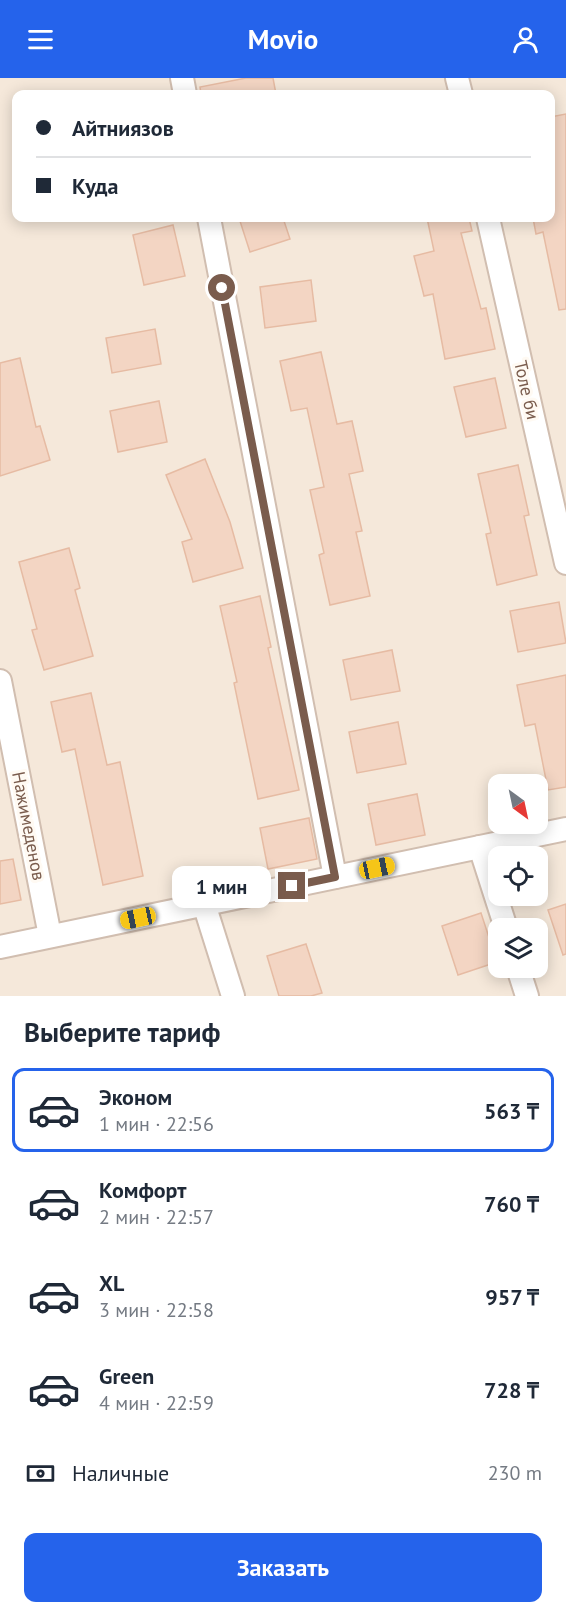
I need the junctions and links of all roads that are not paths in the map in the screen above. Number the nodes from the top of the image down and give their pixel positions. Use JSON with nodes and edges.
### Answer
{"nodes":[{"id":1,"x":210,"y":222,"type":"edge"},
{"id":2,"x":489,"y":222,"type":"edge"},
{"id":3,"x":566,"y":563,"type":"edge"},
{"id":4,"x":0,"y":681,"type":"edge"},
{"id":5,"x":566,"y":829,"type":"edge"},
{"id":6,"x":480,"y":847,"type":"junction"},
{"id":7,"x":335,"y":877,"type":"junction"},
{"id":8,"x":204,"y":904,"type":"junction"},
{"id":9,"x":503,"y":918,"type":"edge"},
{"id":10,"x":50,"y":936,"type":"junction"},
{"id":11,"x":0,"y":947,"type":"edge"},
{"id":12,"x":521,"y":978,"type":"edge"},
{"id":13,"x":233,"y":996,"type":"edge"},
{"id":14,"x":527,"y":996,"type":"edge"}],
"edges":[{"from":1,"to":7,"type":"street"},
{"from":2,"to":3,"type":"street","name":"Толе би"},
{"from":4,"to":10,"type":"street","name":"Нажимеденов"},
{"from":5,"to":6,"type":"street"},
{"from":6,"to":7,"type":"street"},
{"from":6,"to":9,"type":"street"},
{"from":7,"to":8,"type":"street"},
{"from":8,"to":10,"type":"street"},
{"from":8,"to":13,"type":"street"},
{"from":10,"to":11,"type":"street"},
{"from":12,"to":14,"type":"street"}]}
